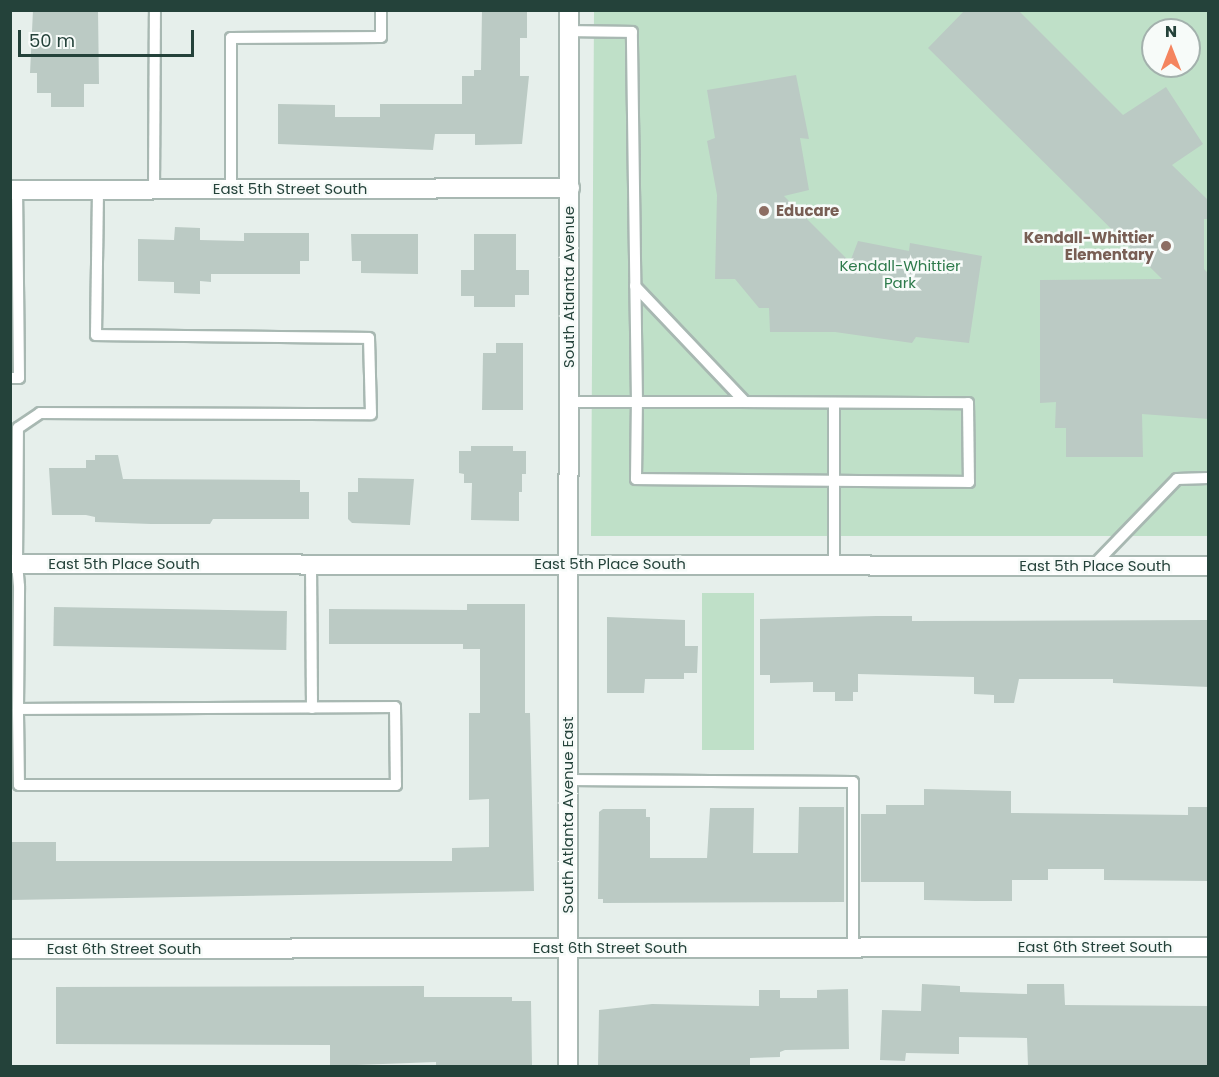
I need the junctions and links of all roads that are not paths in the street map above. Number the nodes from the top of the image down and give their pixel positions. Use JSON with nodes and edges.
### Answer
{"nodes":[{"id":1,"x":155,"y":10,"type":"edge"},
{"id":2,"x":381,"y":10,"type":"edge"},
{"id":3,"x":569,"y":10,"type":"edge"},
{"id":4,"x":569,"y":31,"type":"junction"},
{"id":5,"x":570,"y":188,"type":"junction"},
{"id":6,"x":231,"y":189,"type":"junction"},
{"id":7,"x":14,"y":190,"type":"edge"},
{"id":8,"x":98,"y":190,"type":"junction"},
{"id":9,"x":154,"y":190,"type":"junction"},
{"id":10,"x":635,"y":286,"type":"junction"},
{"id":11,"x":15,"y":378,"type":"edge"},
{"id":12,"x":568,"y":402,"type":"junction"},
{"id":13,"x":637,"y":402,"type":"junction"},
{"id":14,"x":745,"y":402,"type":"junction"},
{"id":15,"x":834,"y":403,"type":"junction"},
{"id":16,"x":1209,"y":478,"type":"edge"},
{"id":17,"x":834,"y":481,"type":"junction"},
{"id":18,"x":14,"y":564,"type":"edge"},
{"id":19,"x":311,"y":564,"type":"junction"},
{"id":20,"x":568,"y":564,"type":"junction"},
{"id":21,"x":834,"y":565,"type":"junction"},
{"id":22,"x":1093,"y":566,"type":"junction"},
{"id":23,"x":1209,"y":566,"type":"edge"},
{"id":24,"x":312,"y":708,"type":"junction"},
{"id":25,"x":18,"y":709,"type":"junction"},
{"id":26,"x":568,"y":780,"type":"junction"},
{"id":27,"x":1209,"y":947,"type":"edge"},
{"id":28,"x":853,"y":948,"type":"junction"},
{"id":29,"x":10,"y":949,"type":"edge"},
{"id":30,"x":568,"y":949,"type":"junction"},
{"id":31,"x":568,"y":1066,"type":"edge"}],
"edges":[{"from":1,"to":9,"type":"lane"},
{"from":2,"to":6,"type":"lane"},
{"from":3,"to":4,"type":"street","name":"South Atlanta Avenue"},
{"from":4,"to":5,"type":"street","name":"South Atlanta Avenue"},
{"from":4,"to":10,"type":"lane"},
{"from":5,"to":6,"type":"street","name":"East 5th Street South"},
{"from":5,"to":12,"type":"street","name":"South Atlanta Avenue"},
{"from":6,"to":9,"type":"street","name":"East 5th Street South"},
{"from":7,"to":8,"type":"street","name":"East 5th Street South"},
{"from":7,"to":11,"type":"lane"},
{"from":8,"to":9,"type":"street","name":"East 5th Street South"},
{"from":8,"to":18,"type":"lane"},
{"from":10,"to":13,"type":"lane"},
{"from":10,"to":14,"type":"lane"},
{"from":12,"to":13,"type":"lane"},
{"from":12,"to":20,"type":"street","name":"South Atlanta Avenue"},
{"from":13,"to":14,"type":"lane"},
{"from":13,"to":17,"type":"lane"},
{"from":14,"to":15,"type":"lane"},
{"from":15,"to":17,"type":"lane"},
{"from":15,"to":17,"type":"lane"},
{"from":16,"to":22,"type":"lane"},
{"from":17,"to":21,"type":"lane"},
{"from":18,"to":19,"type":"street","name":"East 5th Place South"},
{"from":18,"to":25,"type":"lane"},
{"from":19,"to":20,"type":"street","name":"East 5th Place South"},
{"from":19,"to":24,"type":"lane"},
{"from":20,"to":21,"type":"street","name":"East 5th Place South"},
{"from":20,"to":26,"type":"street","name":"South Atlanta Avenue East"},
{"from":21,"to":22,"type":"street","name":"East 5th Place South"},
{"from":22,"to":23,"type":"street","name":"East 5th Place South"},
{"from":24,"to":25,"type":"lane"},
{"from":24,"to":25,"type":"lane"},
{"from":26,"to":28,"type":"lane"},
{"from":26,"to":30,"type":"street","name":"South Atlanta Avenue East"},
{"from":27,"to":28,"type":"street","name":"East 6th Street South"},
{"from":28,"to":30,"type":"street","name":"East 6th Street South"},
{"from":29,"to":30,"type":"street","name":"East 6th Street South"},
{"from":30,"to":31,"type":"street","name":"South Atlanta Avenue East"}]}
